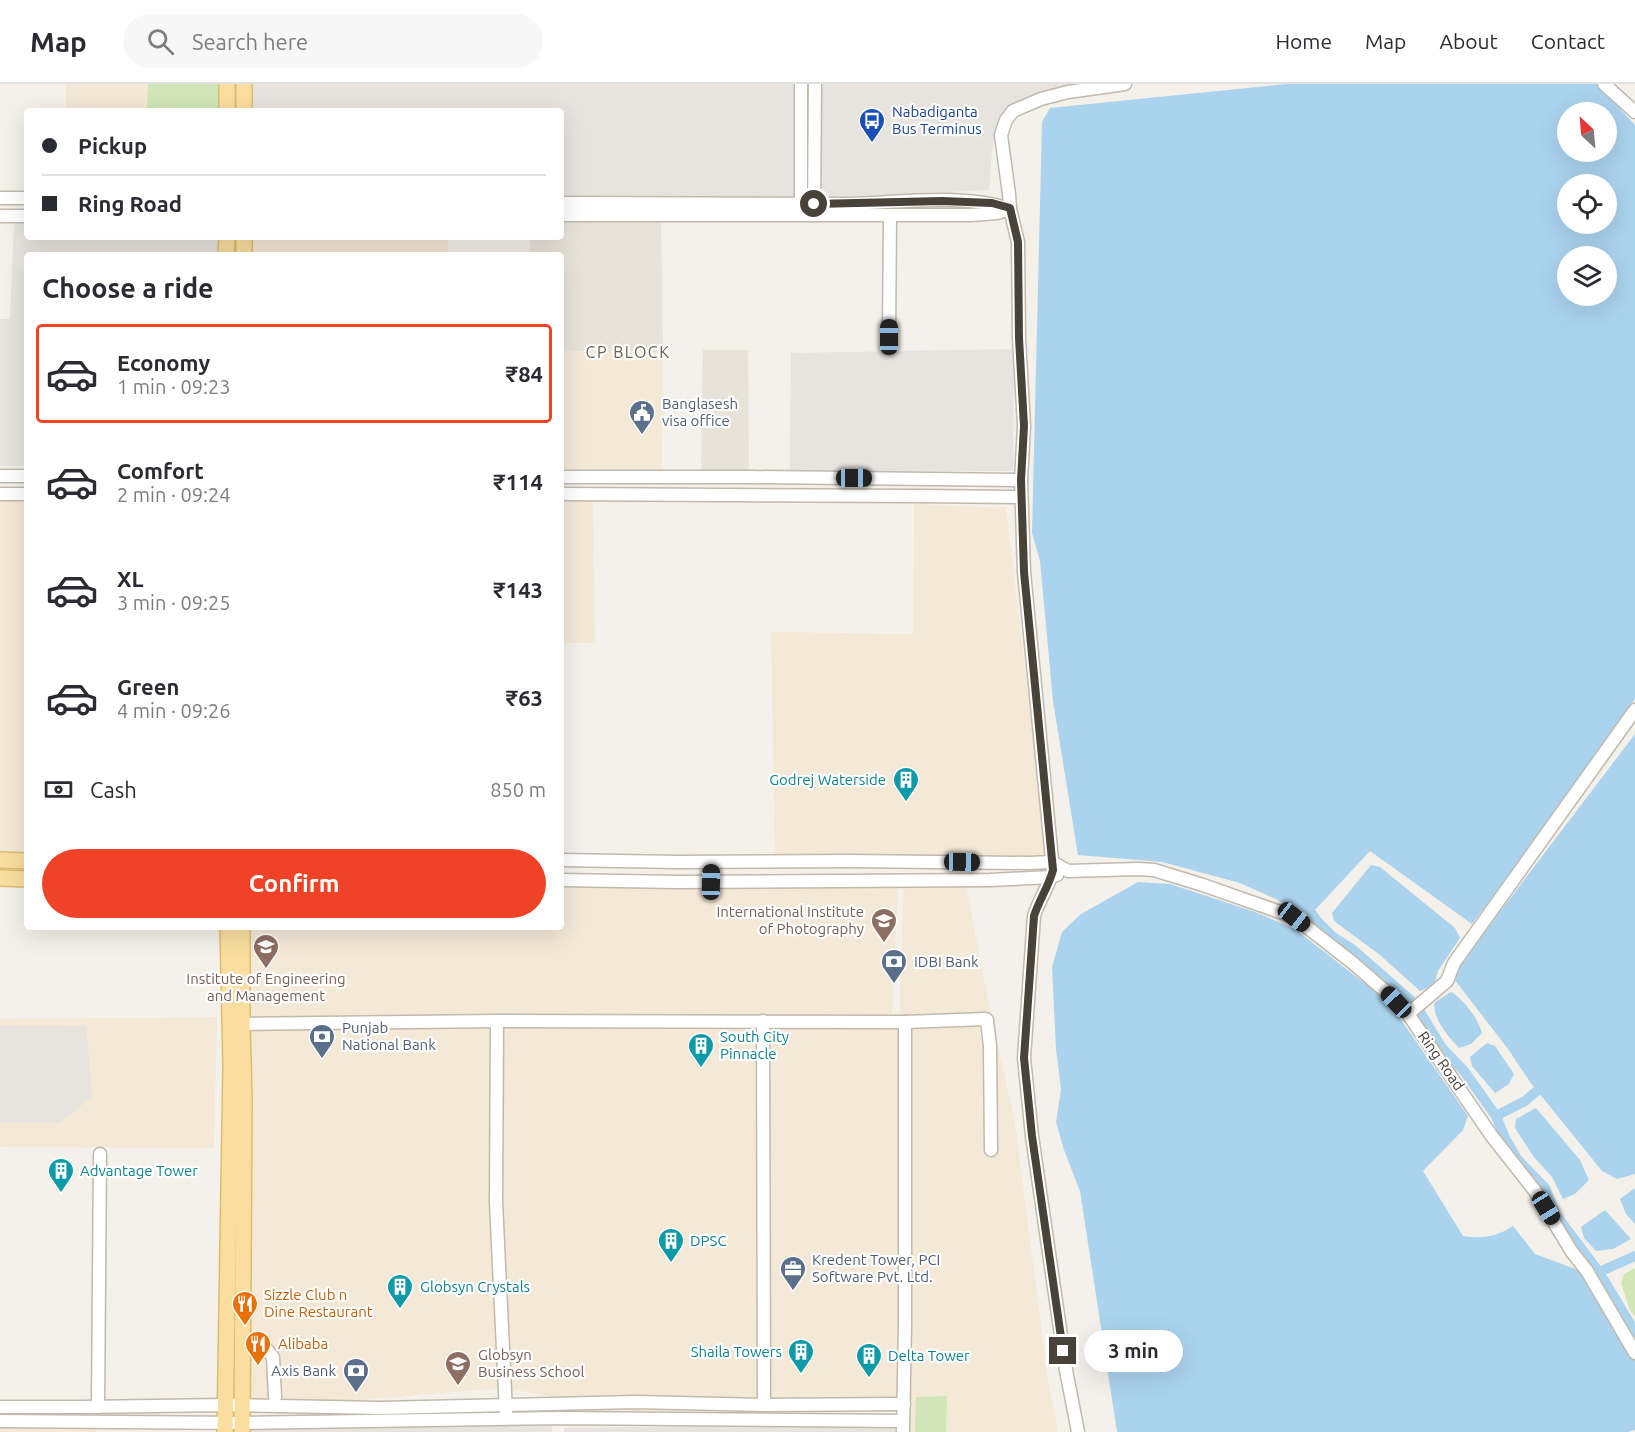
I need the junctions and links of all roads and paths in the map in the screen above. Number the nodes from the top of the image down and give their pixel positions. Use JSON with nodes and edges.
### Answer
{"nodes":[{"id":1,"x":227,"y":84,"type":"edge"},
{"id":2,"x":244,"y":84,"type":"edge"},
{"id":3,"x":801,"y":84,"type":"edge"},
{"id":4,"x":815,"y":84,"type":"edge"},
{"id":5,"x":1118,"y":84,"type":"edge"},
{"id":6,"x":1604,"y":84,"type":"edge"},
{"id":7,"x":227,"y":108,"type":"edge"},
{"id":8,"x":244,"y":108,"type":"edge"},
{"id":9,"x":1635,"y":112,"type":"edge"},
{"id":10,"x":0,"y":198,"type":"edge"},
{"id":11,"x":24,"y":198,"type":"edge"},
{"id":12,"x":1010,"y":208,"type":"junction"},
{"id":13,"x":565,"y":209,"type":"edge"},
{"id":14,"x":808,"y":210,"type":"junction"},
{"id":15,"x":0,"y":216,"type":"edge"},
{"id":16,"x":24,"y":216,"type":"edge"},
{"id":17,"x":890,"y":216,"type":"junction"},
{"id":18,"x":889,"y":337,"type":"dead end"},
{"id":19,"x":0,"y":476,"type":"edge"},
{"id":20,"x":24,"y":476,"type":"edge"},
{"id":21,"x":564,"y":477,"type":"edge"},
{"id":22,"x":811,"y":478,"type":"junction"},
{"id":23,"x":897,"y":478,"type":"junction"},
{"id":24,"x":1021,"y":480,"type":"junction"},
{"id":25,"x":0,"y":494,"type":"edge"},
{"id":26,"x":24,"y":494,"type":"edge"},
{"id":27,"x":564,"y":494,"type":"edge"},
{"id":28,"x":810,"y":495,"type":"junction"},
{"id":29,"x":898,"y":496,"type":"junction"},
{"id":30,"x":1021,"y":498,"type":"junction"},
{"id":31,"x":1635,"y":710,"type":"edge"},
{"id":32,"x":0,"y":860,"type":"edge"},
{"id":33,"x":564,"y":860,"type":"edge"},
{"id":34,"x":24,"y":861,"type":"edge"},
{"id":35,"x":711,"y":862,"type":"junction"},
{"id":36,"x":1052,"y":862,"type":"junction"},
{"id":37,"x":1068,"y":871,"type":"junction"},
{"id":38,"x":1051,"y":877,"type":"junction"},
{"id":39,"x":0,"y":878,"type":"edge"},
{"id":40,"x":24,"y":879,"type":"edge"},
{"id":41,"x":564,"y":880,"type":"edge"},
{"id":42,"x":711,"y":882,"type":"junction"},
{"id":43,"x":228,"y":930,"type":"edge"},
{"id":44,"x":242,"y":930,"type":"edge"},
{"id":45,"x":1410,"y":1012,"type":"junction"},
{"id":46,"x":497,"y":1021,"type":"junction"},
{"id":47,"x":763,"y":1021,"type":"junction"},
{"id":48,"x":905,"y":1022,"type":"junction"},
{"id":49,"x":237,"y":1024,"type":"junction"},
{"id":50,"x":991,"y":1150,"type":"dead end"},
{"id":51,"x":100,"y":1154,"type":"dead end"},
{"id":52,"x":243,"y":1346,"type":"junction"},
{"id":53,"x":1635,"y":1353,"type":"edge"},
{"id":54,"x":275,"y":1397,"type":"dead end"},
{"id":55,"x":904,"y":1404,"type":"junction"},
{"id":56,"x":225,"y":1405,"type":"junction"},
{"id":57,"x":764,"y":1405,"type":"junction"},
{"id":58,"x":243,"y":1406,"type":"junction"},
{"id":59,"x":0,"y":1407,"type":"edge"},
{"id":60,"x":83,"y":1407,"type":"junction"},
{"id":61,"x":98,"y":1407,"type":"junction"},
{"id":62,"x":506,"y":1412,"type":"junction"},
{"id":63,"x":560,"y":1418,"type":"junction"},
{"id":64,"x":0,"y":1421,"type":"edge"},
{"id":65,"x":81,"y":1427,"type":"edge"},
{"id":66,"x":225,"y":1427,"type":"edge"},
{"id":67,"x":242,"y":1427,"type":"edge"},
{"id":68,"x":903,"y":1427,"type":"edge"},
{"id":69,"x":560,"y":1432,"type":"edge"},
{"id":70,"x":1078,"y":1432,"type":"edge"}],
"edges":[{"from":1,"to":7,"type":"main road"},
{"from":2,"to":8,"type":"main road"},
{"from":3,"to":14,"type":"street"},
{"from":4,"to":14,"type":"street"},
{"from":5,"to":12,"type":"street"},
{"from":6,"to":9,"type":"street"},
{"from":10,"to":11,"type":"street"},
{"from":12,"to":14,"type":"street"},
{"from":12,"to":17,"type":"street"},
{"from":12,"to":24,"type":"street"},
{"from":13,"to":14,"type":"street"},
{"from":14,"to":17,"type":"street"},
{"from":15,"to":16,"type":"street"},
{"from":17,"to":18,"type":"street"},
{"from":19,"to":20,"type":"street"},
{"from":21,"to":22,"type":"street"},
{"from":22,"to":23,"type":"street"},
{"from":22,"to":28,"type":"street"},
{"from":23,"to":24,"type":"street"},
{"from":23,"to":29,"type":"street"},
{"from":24,"to":30,"type":"street"},
{"from":25,"to":26,"type":"street"},
{"from":27,"to":28,"type":"street"},
{"from":28,"to":29,"type":"street"},
{"from":29,"to":30,"type":"street"},
{"from":30,"to":36,"type":"street"},
{"from":31,"to":45,"type":"street"},
{"from":32,"to":34,"type":"main road"},
{"from":33,"to":35,"type":"street"},
{"from":35,"to":36,"type":"street"},
{"from":35,"to":42,"type":"street"},
{"from":36,"to":37,"type":"street"},
{"from":36,"to":38,"type":"street"},
{"from":37,"to":38,"type":"street"},
{"from":37,"to":45,"type":"street","name":"Ring Road"},
{"from":38,"to":42,"type":"street"},
{"from":38,"to":70,"type":"street"},
{"from":39,"to":40,"type":"main road"},
{"from":41,"to":42,"type":"street"},
{"from":43,"to":49,"type":"main road"},
{"from":44,"to":49,"type":"main road"},
{"from":45,"to":53,"type":"street","name":"Ring Road"},
{"from":46,"to":47,"type":"street"},
{"from":46,"to":49,"type":"street"},
{"from":46,"to":62,"type":"street"},
{"from":47,"to":48,"type":"street"},
{"from":47,"to":57,"type":"street"},
{"from":48,"to":50,"type":"street"},
{"from":48,"to":55,"type":"street"},
{"from":49,"to":52,"type":"main road"},
{"from":49,"to":56,"type":"main road"},
{"from":51,"to":61,"type":"street"},
{"from":52,"to":54,"type":"street"},
{"from":52,"to":58,"type":"main road"},
{"from":55,"to":57,"type":"street"},
{"from":55,"to":68,"type":"street"},
{"from":56,"to":58,"type":"street"},
{"from":56,"to":61,"type":"street"},
{"from":56,"to":66,"type":"main road"},
{"from":57,"to":62,"type":"street"},
{"from":58,"to":62,"type":"street"},
{"from":58,"to":67,"type":"main road"},
{"from":59,"to":60,"type":"street"},
{"from":60,"to":61,"type":"street"},
{"from":60,"to":65,"type":"street"},
{"from":62,"to":63,"type":"street"},
{"from":62,"to":67,"type":"street"},
{"from":63,"to":68,"type":"street"},
{"from":63,"to":69,"type":"street"},
{"from":64,"to":65,"type":"street"},
{"from":65,"to":66,"type":"street"},
{"from":66,"to":67,"type":"street"}]}
